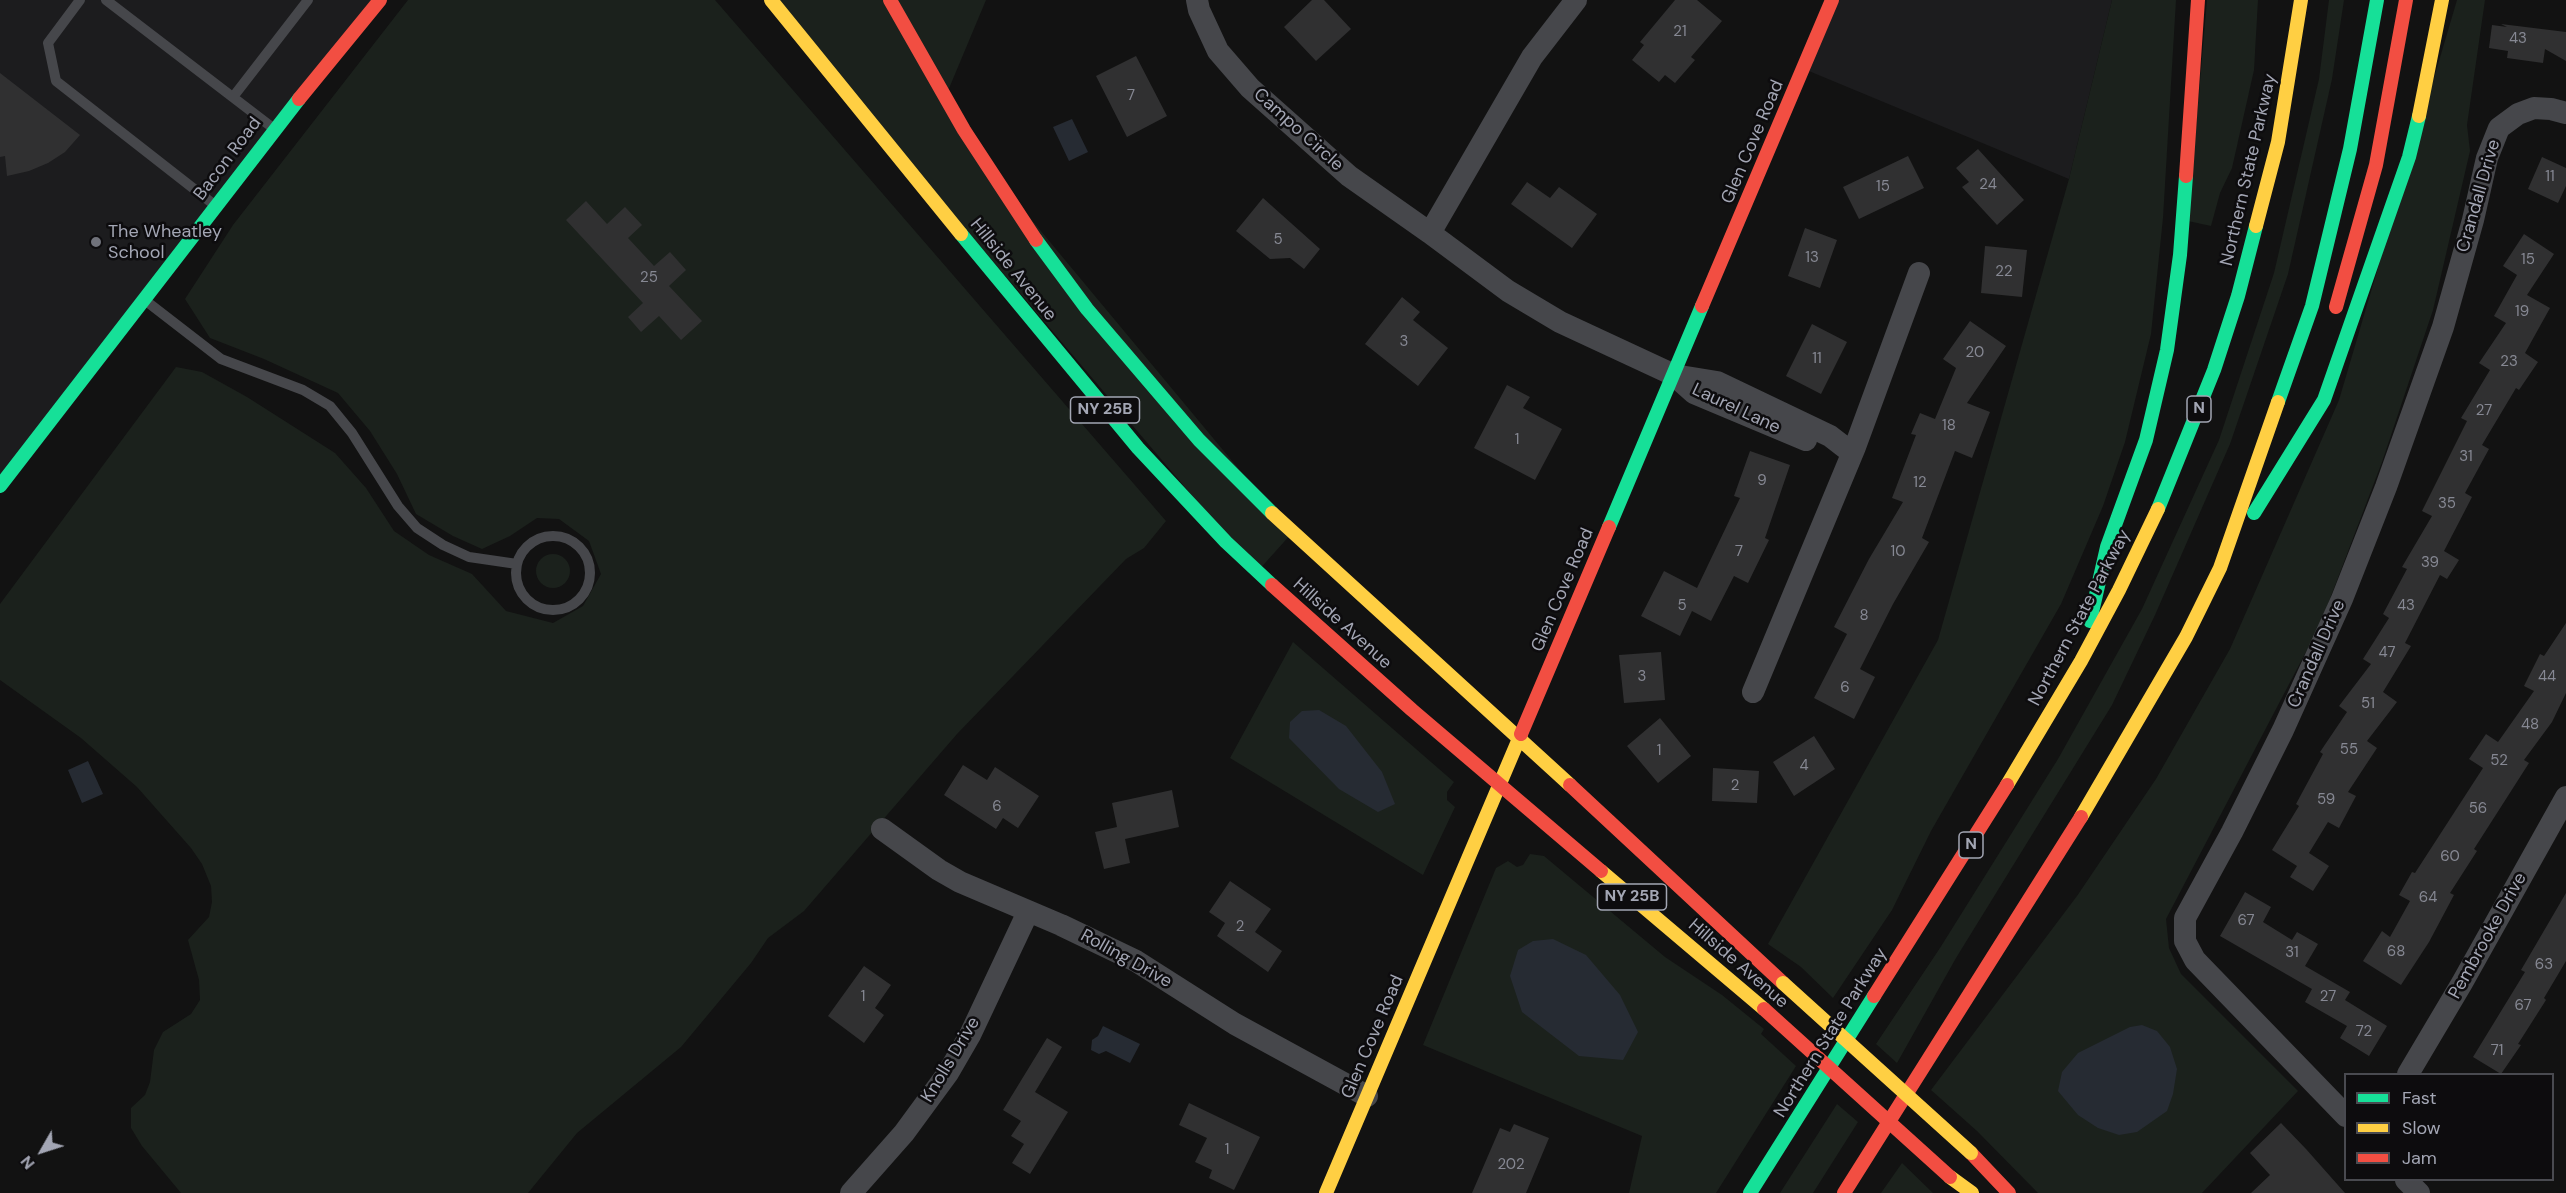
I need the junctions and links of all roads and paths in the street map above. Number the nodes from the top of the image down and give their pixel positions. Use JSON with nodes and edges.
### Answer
{"nodes":[{"id":1,"x":80,"y":0,"type":"edge"},
{"id":2,"x":106,"y":0,"type":"edge"},
{"id":3,"x":308,"y":0,"type":"edge"},
{"id":4,"x":380,"y":0,"type":"edge"},
{"id":5,"x":771,"y":0,"type":"edge"},
{"id":6,"x":890,"y":0,"type":"edge"},
{"id":7,"x":1197,"y":0,"type":"edge"},
{"id":8,"x":1575,"y":0,"type":"edge"},
{"id":9,"x":1832,"y":0,"type":"edge"},
{"id":10,"x":2198,"y":0,"type":"edge"},
{"id":11,"x":2301,"y":0,"type":"edge"},
{"id":12,"x":2377,"y":0,"type":"edge"},
{"id":13,"x":2406,"y":0,"type":"edge"},
{"id":14,"x":2442,"y":0,"type":"edge"},
{"id":15,"x":233,"y":97,"type":"junction"},
{"id":16,"x":2566,"y":113,"type":"edge"},
{"id":17,"x":274,"y":129,"type":"junction"},
{"id":18,"x":215,"y":206,"type":"junction"},
{"id":19,"x":1430,"y":233,"type":"junction"},
{"id":20,"x":1918,"y":273,"type":"dead end"},
{"id":21,"x":144,"y":299,"type":"junction"},
{"id":22,"x":2330,"y":325,"type":"dead end"},
{"id":23,"x":1674,"y":375,"type":"junction"},
{"id":24,"x":2281,"y":442,"type":"dead end"},
{"id":25,"x":1852,"y":453,"type":"junction"},
{"id":26,"x":2,"y":479,"type":"edge"},
{"id":27,"x":517,"y":564,"type":"junction"},
{"id":28,"x":2220,"y":568,"type":"junction"},
{"id":29,"x":2081,"y":661,"type":"junction"},
{"id":30,"x":1753,"y":692,"type":"dead end"},
{"id":31,"x":1520,"y":739,"type":"junction"},
{"id":32,"x":1499,"y":785,"type":"junction"},
{"id":33,"x":2566,"y":797,"type":"edge"},
{"id":34,"x":882,"y":829,"type":"dead end"},
{"id":35,"x":1028,"y":912,"type":"junction"},
{"id":36,"x":2409,"y":1073,"type":"edge"},
{"id":37,"x":1367,"y":1096,"type":"junction"},
{"id":38,"x":2344,"y":1114,"type":"edge"},
{"id":39,"x":2408,"y":1181,"type":"edge"},
{"id":40,"x":851,"y":1193,"type":"edge"},
{"id":41,"x":1326,"y":1193,"type":"edge"},
{"id":42,"x":1750,"y":1193,"type":"edge"},
{"id":43,"x":1844,"y":1193,"type":"edge"},
{"id":44,"x":1971,"y":1193,"type":"edge"},
{"id":45,"x":2009,"y":1193,"type":"edge"},
{"id":46,"x":2419,"y":1193,"type":"edge"}],
"edges":[{"from":1,"to":18,"type":"lane"},
{"from":2,"to":15,"type":"lane"},
{"from":3,"to":15,"type":"lane"},
{"from":4,"to":17,"type":"main road","name":"Bacon Road"},
{"from":5,"to":32,"type":"main road","name":"Hillside Avenue","number":"NY 25B"},
{"from":6,"to":31,"type":"main road","name":"Hillside Avenue","number":"NY 25B"},
{"from":7,"to":19,"type":"street","name":"Campo Circle"},
{"from":8,"to":19,"type":"street"},
{"from":9,"to":23,"type":"main road","name":"Glen Cove Road"},
{"from":10,"to":29,"type":"main road"},
{"from":11,"to":29,"type":"main road","name":"Northern State Parkway","number":"N"},
{"from":12,"to":28,"type":"main road"},
{"from":13,"to":22,"type":"main road"},
{"from":14,"to":28,"type":"main road"},
{"from":15,"to":17,"type":"lane"},
{"from":16,"to":38,"type":"street","name":"Crandall Drive"},
{"from":17,"to":18,"type":"main road","name":"Bacon Road"},
{"from":18,"to":21,"type":"main road","name":"Bacon Road"},
{"from":19,"to":23,"type":"street","name":"Campo Circle"},
{"from":20,"to":25,"type":"street"},
{"from":21,"to":26,"type":"main road","name":"Bacon Road"},
{"from":21,"to":27,"type":"lane"},
{"from":23,"to":25,"type":"street","name":"Laurel Lane"},
{"from":23,"to":31,"type":"main road","name":"Glen Cove Road"},
{"from":24,"to":28,"type":"main road"},
{"from":25,"to":30,"type":"street"},
{"from":27,"to":27,"type":"lane"},
{"from":28,"to":43,"type":"main road"},
{"from":29,"to":42,"type":"main road","name":"Northern State Parkway","number":"N"},
{"from":31,"to":32,"type":"main road","name":"Glen Cove Road"},
{"from":31,"to":45,"type":"main road","name":"Hillside Avenue","number":"NY 25B","bridge":true},
{"from":32,"to":37,"type":"main road","name":"Glen Cove Road"},
{"from":32,"to":44,"type":"main road","name":"Hillside Avenue","number":"NY 25B","bridge":true},
{"from":33,"to":36,"type":"street","name":"Pembrooke Drive"},
{"from":34,"to":35,"type":"street","name":"Rolling Drive"},
{"from":35,"to":37,"type":"street","name":"Rolling Drive"},
{"from":35,"to":40,"type":"street","name":"Knolls Drive"},
{"from":37,"to":41,"type":"main road","name":"Glen Cove Road"},
{"from":39,"to":46,"type":"street"}]}
